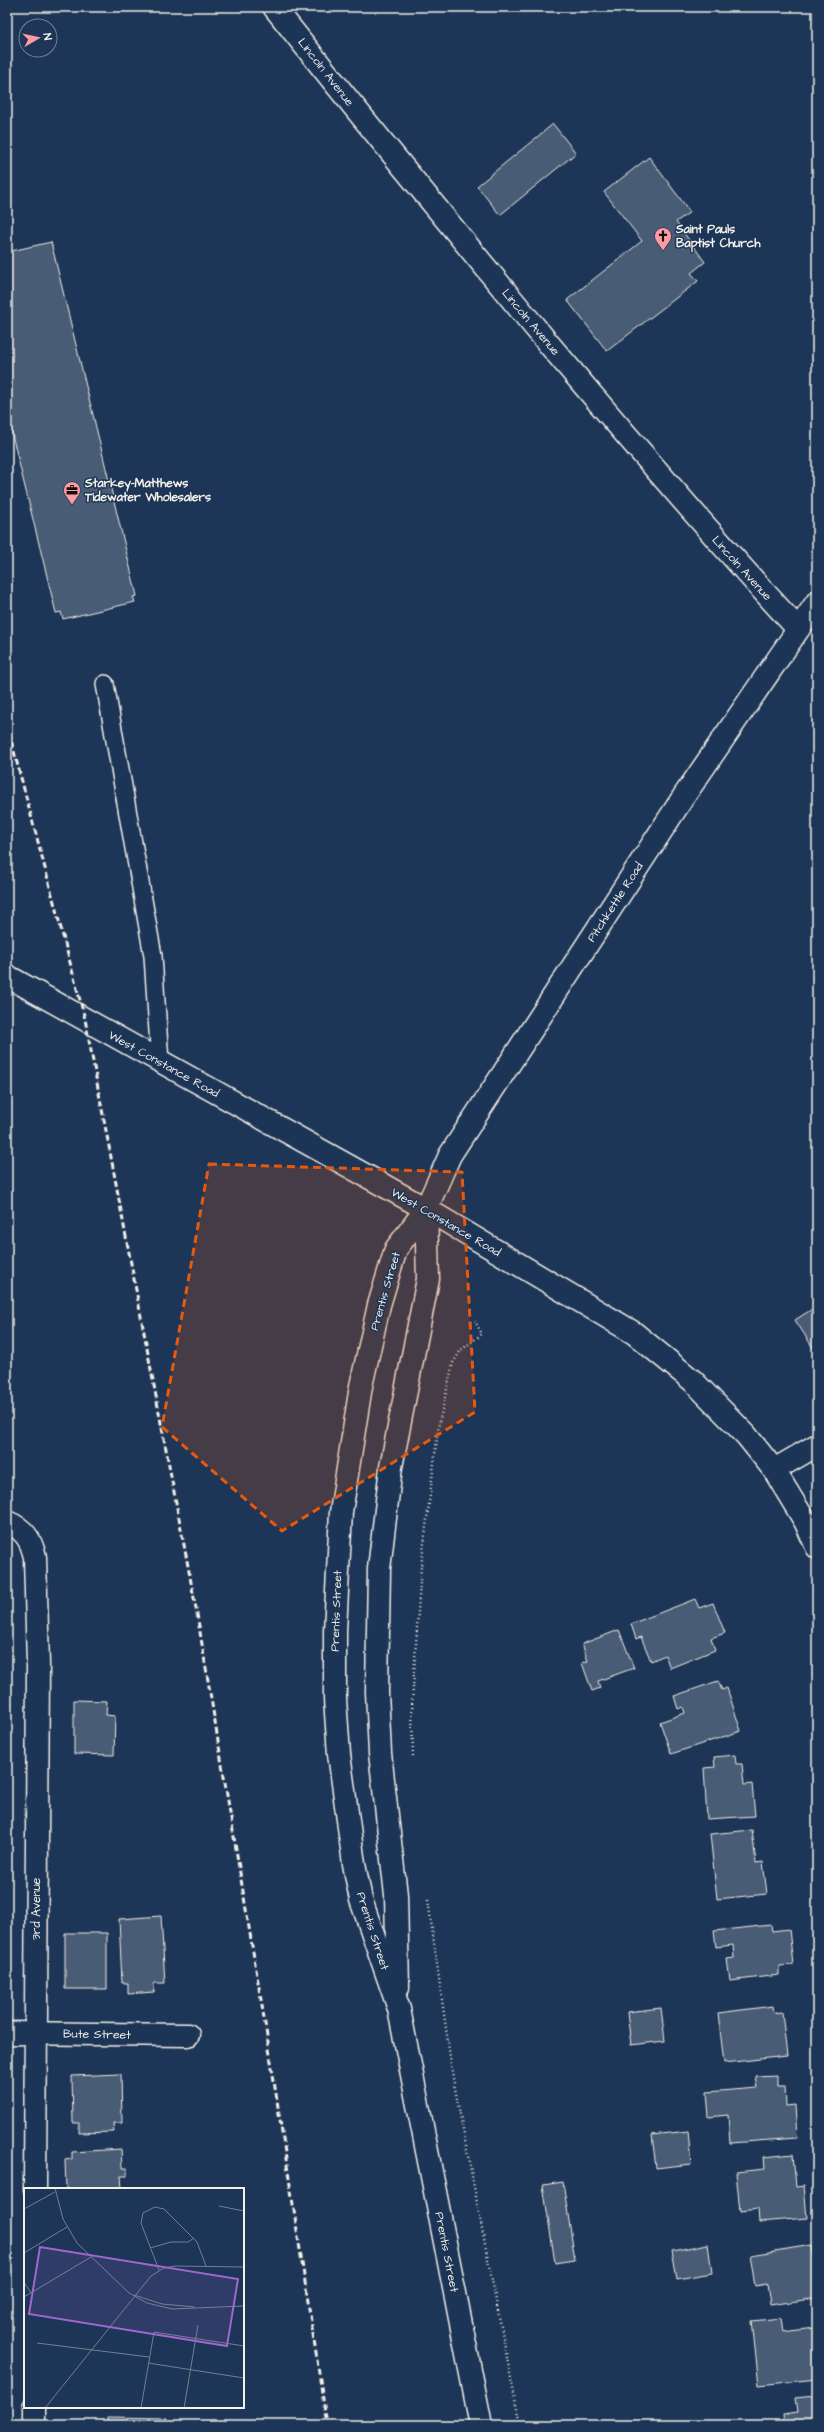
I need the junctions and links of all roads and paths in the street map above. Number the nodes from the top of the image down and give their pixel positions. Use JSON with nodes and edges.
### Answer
{"nodes":[{"id":1,"x":274,"y":7,"type":"edge"},
{"id":2,"x":817,"y":602,"type":"edge"},
{"id":3,"x":798,"y":629,"type":"junction"},
{"id":4,"x":105,"y":684,"type":"dead end"},
{"id":5,"x":7,"y":976,"type":"edge"},
{"id":6,"x":160,"y":1062,"type":"junction"},
{"id":7,"x":426,"y":1209,"type":"junction"},
{"id":8,"x":475,"y":1321,"type":"dead end"},
{"id":9,"x":817,"y":1445,"type":"edge"},
{"id":10,"x":774,"y":1470,"type":"junction"},
{"id":11,"x":7,"y":1522,"type":"edge"},
{"id":12,"x":817,"y":1548,"type":"edge"},
{"id":13,"x":413,"y":1758,"type":"dead end"},
{"id":14,"x":427,"y":1893,"type":"dead end"},
{"id":15,"x":399,"y":2009,"type":"junction"},
{"id":16,"x":7,"y":2032,"type":"edge"},
{"id":17,"x":35,"y":2033,"type":"junction"},
{"id":18,"x":188,"y":2035,"type":"dead end"},
{"id":19,"x":34,"y":2188,"type":"edge"},
{"id":20,"x":34,"y":2408,"type":"edge"},
{"id":21,"x":34,"y":2425,"type":"edge"},
{"id":22,"x":481,"y":2425,"type":"edge"},
{"id":23,"x":520,"y":2425,"type":"edge"}],
"edges":[{"from":1,"to":3,"type":"street","name":"Lincoln Avenue"},
{"from":2,"to":3,"type":"street","name":"Pitchkettle Road"},
{"from":3,"to":7,"type":"street","name":"Pitchkettle Road"},
{"from":4,"to":6,"type":"lane"},
{"from":5,"to":6,"type":"street","name":"West Constance Road"},
{"from":6,"to":7,"type":"street","name":"West Constance Road"},
{"from":7,"to":10,"type":"street","name":"West Constance Road"},
{"from":7,"to":15,"type":"street","name":"Prentis Street"},
{"from":7,"to":15,"type":"street","name":"Prentis Street"},
{"from":8,"to":13,"type":"path"},
{"from":9,"to":10,"type":"street"},
{"from":10,"to":12,"type":"street","name":"West Constance Road"},
{"from":11,"to":17,"type":"street","name":"3rd Avenue"},
{"from":14,"to":23,"type":"path"},
{"from":15,"to":22,"type":"street","name":"Prentis Street"},
{"from":16,"to":17,"type":"street","name":"Bute Street"},
{"from":17,"to":18,"type":"street","name":"Bute Street"},
{"from":17,"to":19,"type":"street","name":"3rd Avenue"},
{"from":20,"to":21,"type":"street"}]}
